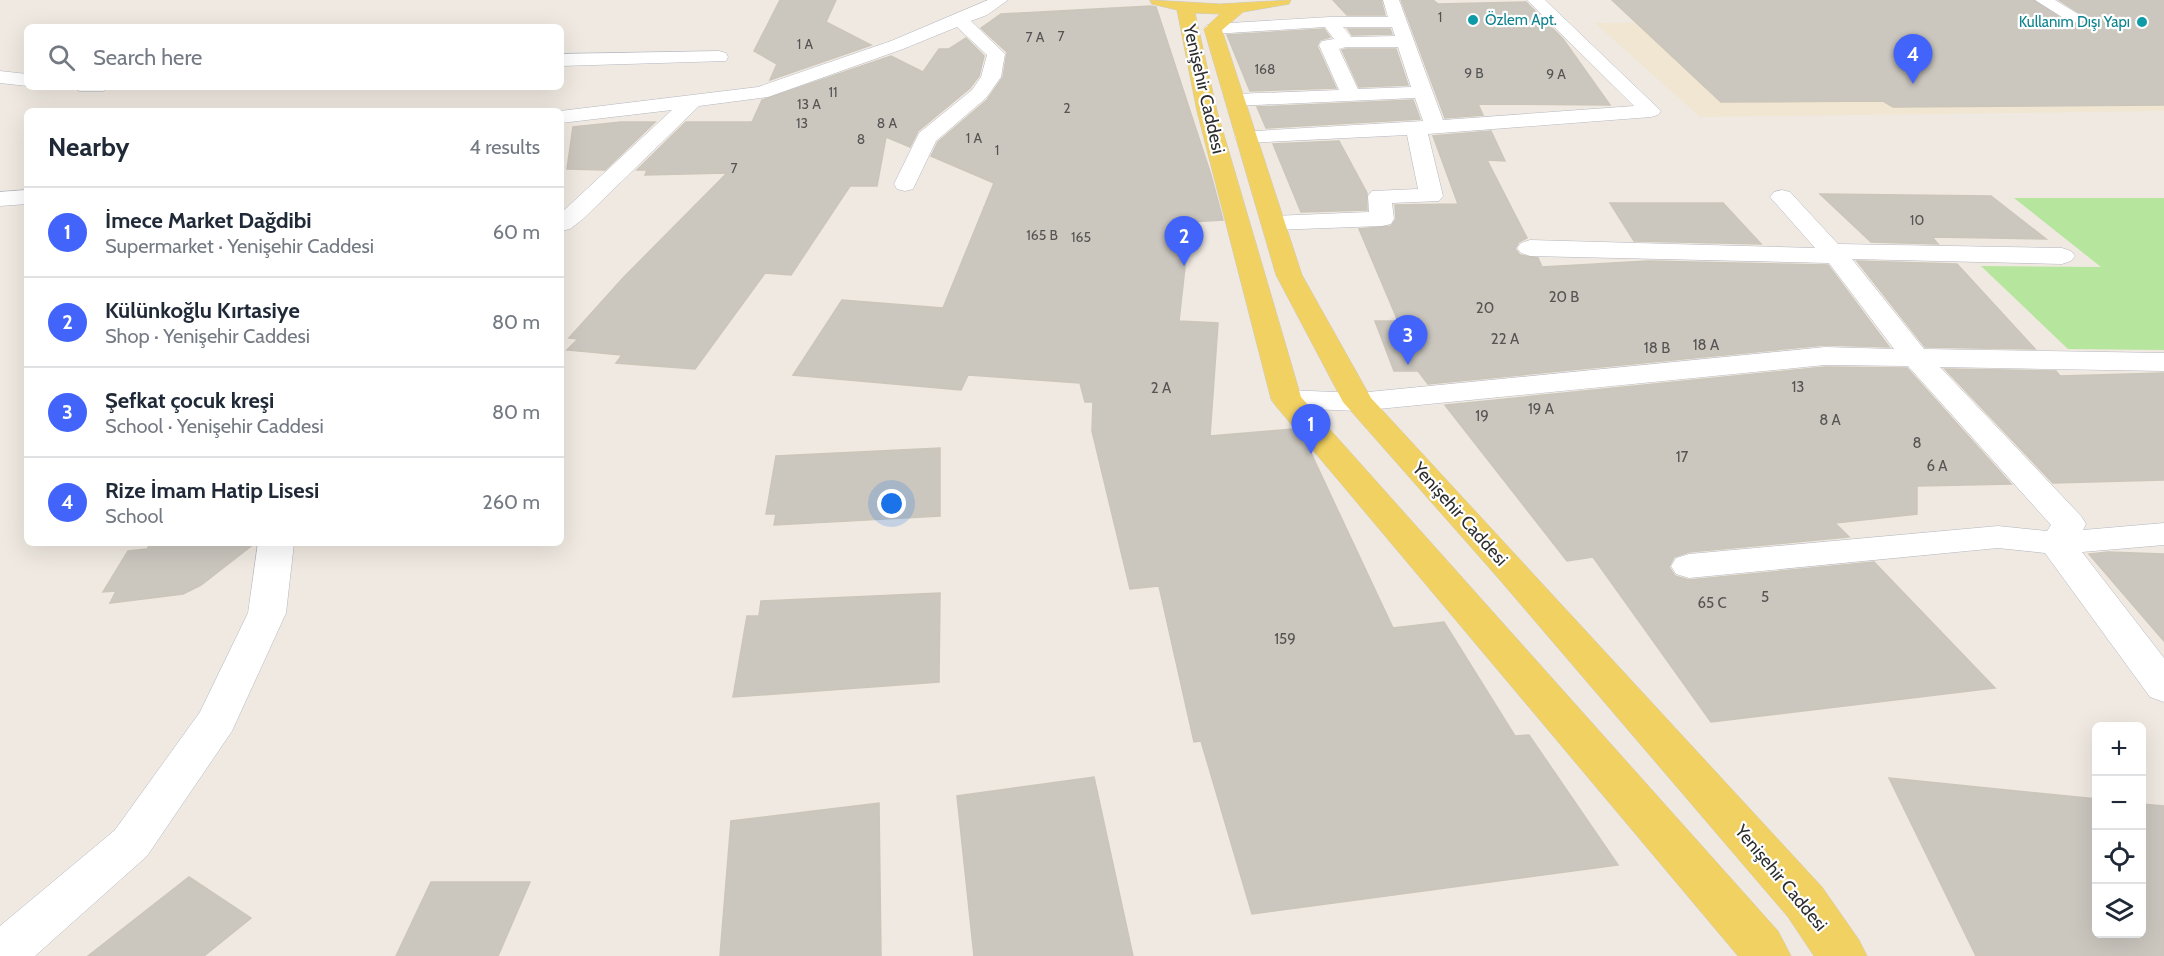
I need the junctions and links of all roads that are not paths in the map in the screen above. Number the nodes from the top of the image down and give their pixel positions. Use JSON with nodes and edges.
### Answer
{"nodes":[{"id":1,"x":1000,"y":0,"type":"edge"},
{"id":2,"x":1283,"y":0,"type":"edge"},
{"id":3,"x":1391,"y":0,"type":"edge"},
{"id":4,"x":1536,"y":0,"type":"edge"},
{"id":5,"x":2043,"y":0,"type":"edge"},
{"id":6,"x":1172,"y":3,"type":"edge"},
{"id":7,"x":2076,"y":18,"type":"dead end"},
{"id":8,"x":1225,"y":19,"type":"junction"},
{"id":9,"x":960,"y":20,"type":"junction"},
{"id":10,"x":1330,"y":22,"type":"junction"},
{"id":11,"x":1402,"y":31,"type":"junction"},
{"id":12,"x":1346,"y":42,"type":"junction"},
{"id":13,"x":719,"y":57,"type":"dead end"},
{"id":14,"x":564,"y":60,"type":"edge"},
{"id":15,"x":0,"y":77,"type":"edge"},
{"id":16,"x":24,"y":80,"type":"edge"},
{"id":17,"x":1422,"y":92,"type":"junction"},
{"id":18,"x":1351,"y":95,"type":"junction"},
{"id":19,"x":1235,"y":100,"type":"junction"},
{"id":20,"x":692,"y":102,"type":"junction"},
{"id":21,"x":564,"y":117,"type":"edge"},
{"id":22,"x":1425,"y":128,"type":"junction"},
{"id":23,"x":1246,"y":137,"type":"junction"},
{"id":24,"x":905,"y":184,"type":"dead end"},
{"id":25,"x":1782,"y":196,"type":"dead end"},
{"id":26,"x":24,"y":197,"type":"edge"},
{"id":27,"x":0,"y":199,"type":"edge"},
{"id":28,"x":564,"y":222,"type":"edge"},
{"id":29,"x":1273,"y":223,"type":"junction"},
{"id":30,"x":1530,"y":248,"type":"dead end"},
{"id":31,"x":1834,"y":253,"type":"junction"},
{"id":32,"x":2062,"y":256,"type":"dead end"},
{"id":33,"x":1916,"y":357,"type":"junction"},
{"id":34,"x":2164,"y":362,"type":"edge"},
{"id":35,"x":1286,"y":399,"type":"junction"},
{"id":36,"x":1358,"y":402,"type":"junction"},
{"id":37,"x":2164,"y":534,"type":"edge"},
{"id":38,"x":2056,"y":543,"type":"junction"},
{"id":39,"x":276,"y":546,"type":"edge"},
{"id":40,"x":1689,"y":566,"type":"dead end"},
{"id":41,"x":2164,"y":687,"type":"edge"},
{"id":42,"x":0,"y":956,"type":"edge"},
{"id":43,"x":1766,"y":956,"type":"edge"},
{"id":44,"x":1842,"y":956,"type":"edge"}],
"edges":[{"from":1,"to":9,"type":"street"},
{"from":2,"to":8,"type":"main road"},
{"from":3,"to":11,"type":"street"},
{"from":4,"to":22,"type":"street"},
{"from":5,"to":7,"type":"street"},
{"from":6,"to":8,"type":"main road"},
{"from":6,"to":35,"type":"main road","name":"Yenişehir Caddesi"},
{"from":8,"to":10,"type":"street"},
{"from":8,"to":19,"type":"main road","name":"Yenişehir Caddesi"},
{"from":9,"to":20,"type":"street"},
{"from":9,"to":24,"type":"street"},
{"from":10,"to":11,"type":"street"},
{"from":10,"to":12,"type":"street"},
{"from":11,"to":12,"type":"street"},
{"from":11,"to":17,"type":"street"},
{"from":12,"to":18,"type":"street"},
{"from":13,"to":14,"type":"street"},
{"from":15,"to":16,"type":"street"},
{"from":17,"to":18,"type":"street"},
{"from":17,"to":22,"type":"street"},
{"from":18,"to":19,"type":"street"},
{"from":19,"to":23,"type":"main road","name":"Yenişehir Caddesi"},
{"from":20,"to":21,"type":"street"},
{"from":20,"to":28,"type":"street"},
{"from":22,"to":23,"type":"street"},
{"from":22,"to":29,"type":"street"},
{"from":23,"to":29,"type":"main road","name":"Yenişehir Caddesi"},
{"from":25,"to":31,"type":"street"},
{"from":26,"to":27,"type":"street"},
{"from":29,"to":36,"type":"main road","name":"Yenişehir Caddesi"},
{"from":30,"to":31,"type":"street"},
{"from":31,"to":32,"type":"street"},
{"from":31,"to":33,"type":"street"},
{"from":33,"to":34,"type":"street"},
{"from":33,"to":36,"type":"street"},
{"from":33,"to":38,"type":"street"},
{"from":35,"to":36,"type":"street"},
{"from":35,"to":43,"type":"main road","name":"Yenişehir Caddesi"},
{"from":36,"to":44,"type":"main road","name":"Yenişehir Caddesi"},
{"from":37,"to":38,"type":"street"},
{"from":38,"to":40,"type":"street"},
{"from":38,"to":41,"type":"street"},
{"from":39,"to":42,"type":"street"}]}
